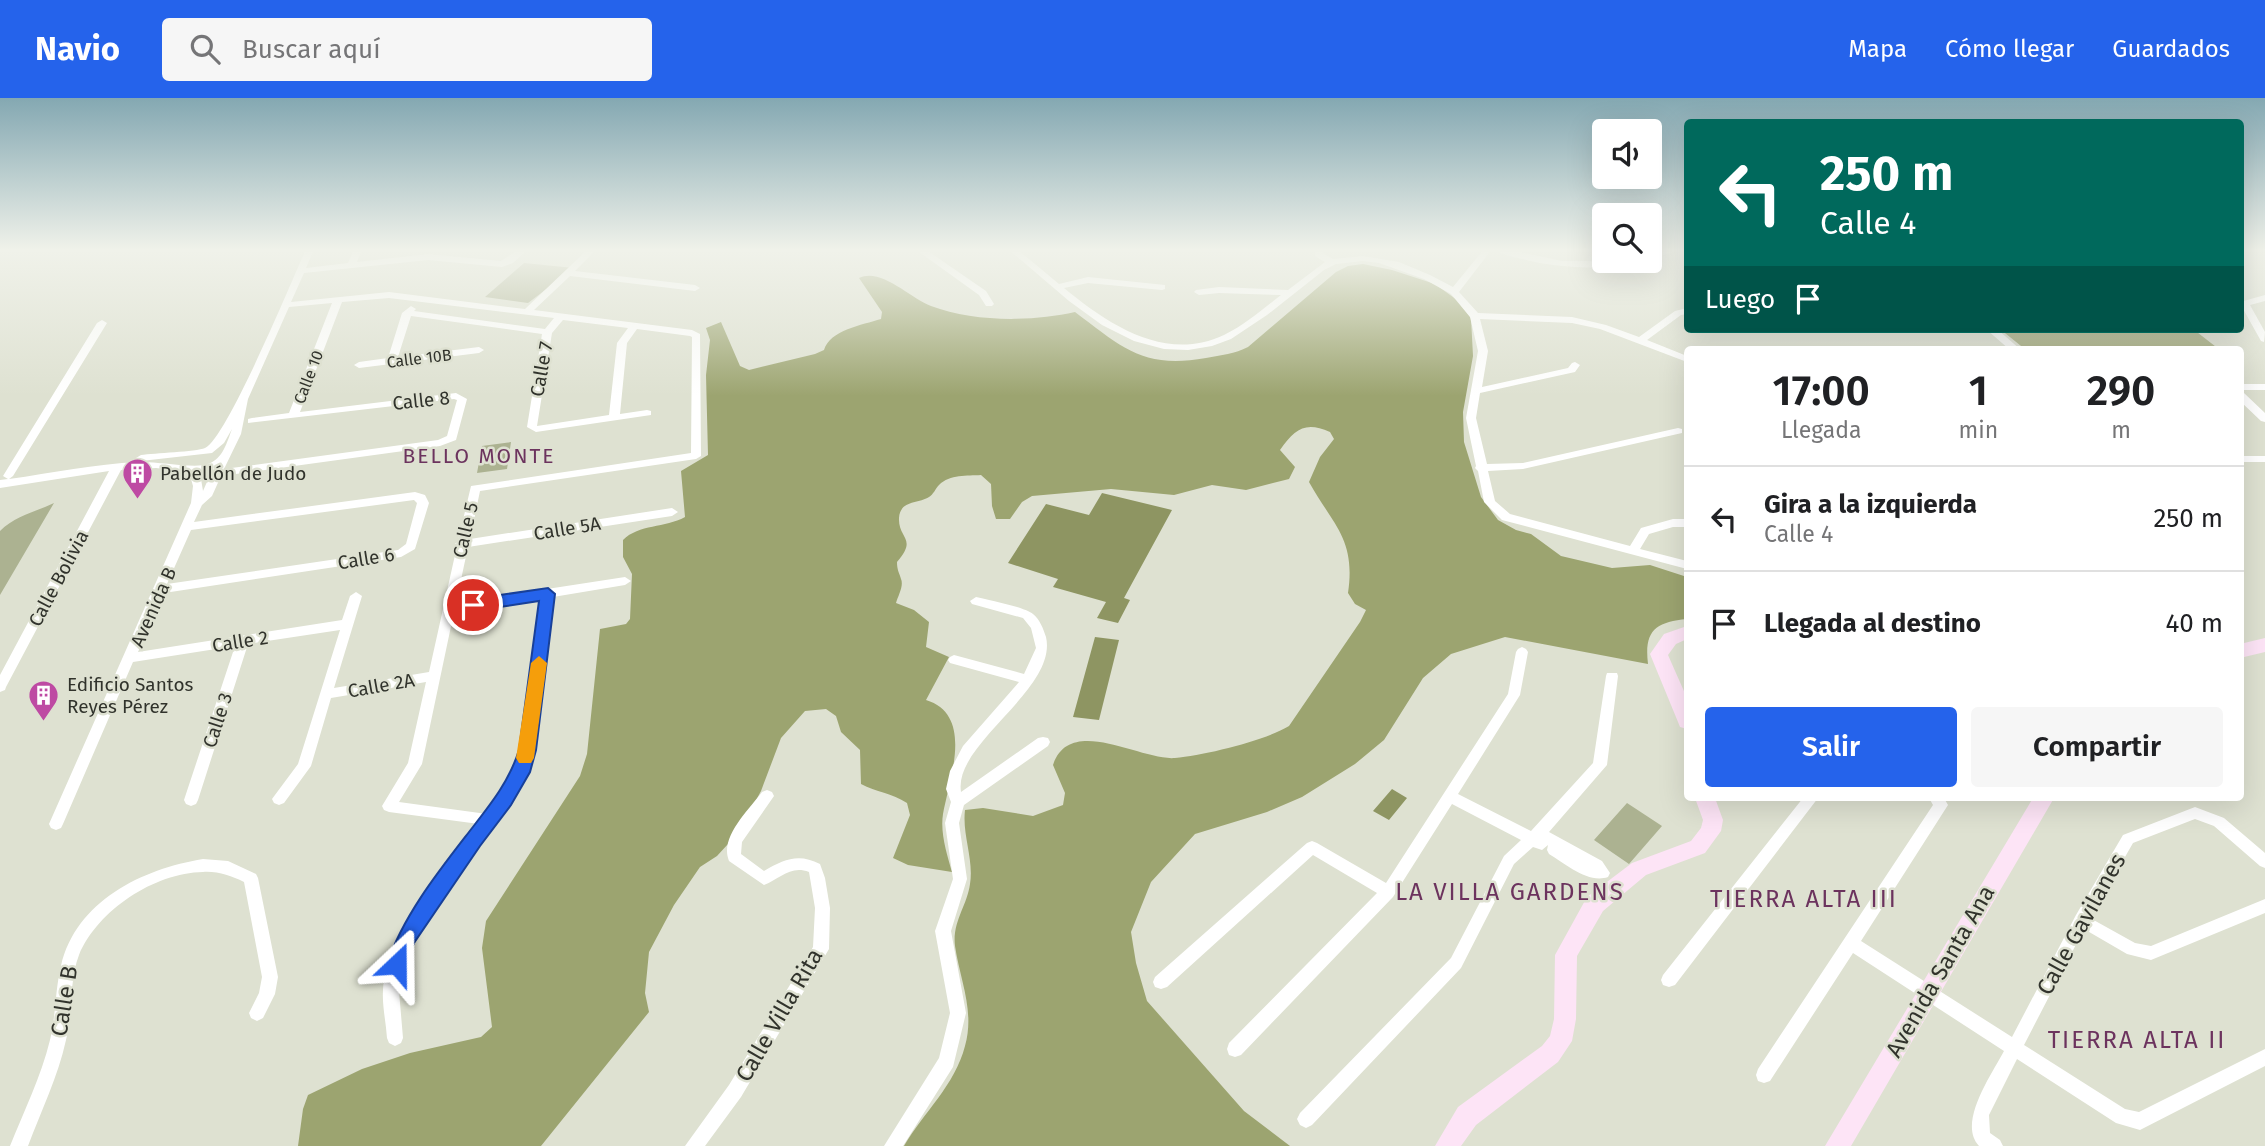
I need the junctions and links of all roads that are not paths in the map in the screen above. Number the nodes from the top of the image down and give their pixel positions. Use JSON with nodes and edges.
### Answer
{"nodes":[{"id":1,"x":288,"y":298,"type":"edge"},
{"id":2,"x":359,"y":298,"type":"edge"},
{"id":3,"x":421,"y":298,"type":"joint"},
{"id":4,"x":542,"y":298,"type":"edge"},
{"id":5,"x":986,"y":298,"type":"edge"},
{"id":6,"x":1076,"y":298,"type":"edge"},
{"id":7,"x":1282,"y":298,"type":"edge"},
{"id":8,"x":1459,"y":298,"type":"edge"},
{"id":9,"x":2265,"y":298,"type":"edge"},
{"id":10,"x":338,"y":300,"type":"junction"},
{"id":11,"x":2244,"y":303,"type":"edge"},
{"id":12,"x":989,"y":304,"type":"dead end"},
{"id":13,"x":285,"y":305,"type":"junction"},
{"id":14,"x":2244,"y":307,"type":"edge"},
{"id":15,"x":527,"y":312,"type":"junction"},
{"id":16,"x":1684,"y":312,"type":"edge"},
{"id":17,"x":407,"y":313,"type":"junction"},
{"id":18,"x":561,"y":316,"type":"junction"},
{"id":19,"x":1475,"y":316,"type":"junction"},
{"id":20,"x":102,"y":323,"type":"dead end"},
{"id":21,"x":635,"y":325,"type":"junction"},
{"id":22,"x":547,"y":332,"type":"junction"},
{"id":23,"x":1996,"y":333,"type":"edge"},
{"id":24,"x":2264,"y":339,"type":"edge"},
{"id":25,"x":1641,"y":340,"type":"junction"},
{"id":26,"x":2012,"y":346,"type":"edge"},
{"id":27,"x":479,"y":350,"type":"dead end"},
{"id":28,"x":1684,"y":358,"type":"edge"},
{"id":29,"x":392,"y":361,"type":"junction"},
{"id":30,"x":359,"y":365,"type":"dead end"},
{"id":31,"x":1575,"y":365,"type":"dead end"},
{"id":32,"x":2244,"y":387,"type":"edge"},
{"id":33,"x":2265,"y":387,"type":"edge"},
{"id":34,"x":1476,"y":391,"type":"junction"},
{"id":35,"x":243,"y":399,"type":"junction"},
{"id":36,"x":2244,"y":400,"type":"edge"},
{"id":37,"x":647,"y":414,"type":"dead end"},
{"id":38,"x":293,"y":416,"type":"junction"},
{"id":39,"x":614,"y":418,"type":"junction"},
{"id":40,"x":2265,"y":419,"type":"edge"},
{"id":41,"x":252,"y":421,"type":"dead end"},
{"id":42,"x":531,"y":427,"type":"joint"},
{"id":43,"x":1678,"y":431,"type":"dead end"},
{"id":44,"x":206,"y":451,"type":"junction"},
{"id":45,"x":223,"y":457,"type":"junction"},
{"id":46,"x":2244,"y":459,"type":"edge"},
{"id":47,"x":2265,"y":459,"type":"edge"},
{"id":48,"x":1480,"y":468,"type":"junction"},
{"id":49,"x":116,"y":469,"type":"junction"},
{"id":50,"x":195,"y":469,"type":"junction"},
{"id":51,"x":217,"y":473,"type":"junction"},
{"id":52,"x":3,"y":479,"type":"edge"},
{"id":53,"x":197,"y":503,"type":"junction"},
{"id":54,"x":672,"y":512,"type":"dead end"},
{"id":55,"x":1684,"y":523,"type":"edge"},
{"id":56,"x":188,"y":527,"type":"junction"},
{"id":57,"x":461,"y":544,"type":"junction"},
{"id":58,"x":1633,"y":551,"type":"junction"},
{"id":59,"x":1684,"y":564,"type":"edge"},
{"id":60,"x":625,"y":581,"type":"dead end"},
{"id":61,"x":161,"y":589,"type":"junction"},
{"id":62,"x":548,"y":594,"type":"junction"},
{"id":63,"x":356,"y":596,"type":"dead end"},
{"id":64,"x":975,"y":601,"type":"dead end"},
{"id":65,"x":448,"y":609,"type":"junction"},
{"id":66,"x":348,"y":624,"type":"junction"},
{"id":67,"x":1684,"y":633,"type":"edge"},
{"id":68,"x":243,"y":640,"type":"junction"},
{"id":69,"x":2265,"y":645,"type":"edge"},
{"id":70,"x":2244,"y":650,"type":"edge"},
{"id":71,"x":1522,"y":652,"type":"dead end"},
{"id":72,"x":131,"y":658,"type":"junction"},
{"id":73,"x":954,"y":660,"type":"dead end"},
{"id":74,"x":434,"y":676,"type":"junction"},
{"id":75,"x":1612,"y":676,"type":"dead end"},
{"id":76,"x":1028,"y":680,"type":"junction"},
{"id":77,"x":0,"y":687,"type":"edge"},
{"id":78,"x":328,"y":694,"type":"junction"},
{"id":79,"x":1684,"y":712,"type":"edge"},
{"id":80,"x":1043,"y":741,"type":"dead end"},
{"id":81,"x":767,"y":796,"type":"dead end"},
{"id":82,"x":1450,"y":796,"type":"junction"},
{"id":83,"x":279,"y":799,"type":"dead end"},
{"id":84,"x":191,"y":800,"type":"dead end"},
{"id":85,"x":1706,"y":801,"type":"edge"},
{"id":86,"x":1809,"y":801,"type":"edge"},
{"id":87,"x":1938,"y":801,"type":"edge"},
{"id":88,"x":2042,"y":801,"type":"edge"},
{"id":89,"x":958,"y":802,"type":"junction"},
{"id":90,"x":490,"y":820,"type":"junction"},
{"id":91,"x":56,"y":824,"type":"dead end"},
{"id":92,"x":1541,"y":843,"type":"junction"},
{"id":93,"x":2265,"y":862,"type":"edge"},
{"id":94,"x":1611,"y":878,"type":"junction"},
{"id":95,"x":1388,"y":892,"type":"junction"},
{"id":96,"x":2265,"y":906,"type":"edge"},
{"id":97,"x":2081,"y":920,"type":"junction"},
{"id":98,"x":1851,"y":943,"type":"junction"},
{"id":99,"x":1669,"y":980,"type":"dead end"},
{"id":100,"x":1161,"y":982,"type":"dead end"},
{"id":101,"x":1929,"y":992,"type":"junction"},
{"id":102,"x":257,"y":1013,"type":"dead end"},
{"id":103,"x":395,"y":1038,"type":"dead end"},
{"id":104,"x":2014,"y":1047,"type":"junction"},
{"id":105,"x":1235,"y":1049,"type":"dead end"},
{"id":106,"x":2265,"y":1057,"type":"edge"},
{"id":107,"x":1764,"y":1075,"type":"dead end"},
{"id":108,"x":1306,"y":1119,"type":"dead end"},
{"id":109,"x":19,"y":1146,"type":"edge"},
{"id":110,"x":694,"y":1146,"type":"edge"},
{"id":111,"x":893,"y":1146,"type":"edge"},
{"id":112,"x":1447,"y":1146,"type":"edge"},
{"id":113,"x":1837,"y":1146,"type":"edge"},
{"id":114,"x":1994,"y":1146,"type":"edge"}],
"edges":[{"from":1,"to":13,"type":"street","name":"Avenida B"},
{"from":2,"to":10,"type":"street"},
{"from":3,"to":15,"type":"street"},
{"from":3,"to":17,"type":"street"},
{"from":4,"to":15,"type":"street"},
{"from":5,"to":12,"type":"street"},
{"from":6,"to":7,"type":"street"},
{"from":8,"to":19,"type":"street"},
{"from":9,"to":11,"type":"street"},
{"from":10,"to":13,"type":"street"},
{"from":10,"to":38,"type":"street","name":"Calle 10"},
{"from":13,"to":35,"type":"street","name":"Avenida B"},
{"from":14,"to":24,"type":"street"},
{"from":15,"to":18,"type":"street"},
{"from":16,"to":25,"type":"street"},
{"from":17,"to":22,"type":"street"},
{"from":17,"to":29,"type":"street"},
{"from":18,"to":21,"type":"street"},
{"from":18,"to":22,"type":"street","name":"Calle 7"},
{"from":19,"to":25,"type":"street"},
{"from":19,"to":34,"type":"street"},
{"from":20,"to":52,"type":"street"},
{"from":21,"to":39,"type":"street"},
{"from":21,"to":57,"type":"street","name":"Calle 5"},
{"from":22,"to":42,"type":"street","name":"Calle 7"},
{"from":23,"to":26,"type":"street"},
{"from":25,"to":28,"type":"street"},
{"from":27,"to":29,"type":"street","name":"Calle 10B"},
{"from":29,"to":30,"type":"street","name":"Calle 10B"},
{"from":31,"to":34,"type":"street"},
{"from":32,"to":33,"type":"street"},
{"from":34,"to":48,"type":"street"},
{"from":35,"to":44,"type":"street","name":"Avenida B"},
{"from":35,"to":45,"type":"street","name":"Avenida B"},
{"from":36,"to":40,"type":"street"},
{"from":37,"to":39,"type":"street"},
{"from":38,"to":41,"type":"street","name":"Calle 8"},
{"from":38,"to":51,"type":"street","name":"Calle 8"},
{"from":39,"to":42,"type":"street"},
{"from":43,"to":48,"type":"street"},
{"from":44,"to":45,"type":"street"},
{"from":44,"to":50,"type":"street","name":"Avenida B"},
{"from":44,"to":52,"type":"street"},
{"from":45,"to":50,"type":"street"},
{"from":45,"to":51,"type":"street","name":"Avenida B"},
{"from":46,"to":47,"type":"street"},
{"from":48,"to":58,"type":"street"},
{"from":49,"to":50,"type":"street","name":"Calle 8"},
{"from":49,"to":52,"type":"street","name":"Calle 8"},
{"from":49,"to":77,"type":"street","name":"Calle Bolivia"},
{"from":50,"to":51,"type":"street","name":"Calle 8"},
{"from":50,"to":53,"type":"street","name":"Avenida B"},
{"from":51,"to":53,"type":"street","name":"Avenida B"},
{"from":53,"to":56,"type":"street","name":"Avenida B"},
{"from":54,"to":57,"type":"street","name":"Calle 5A"},
{"from":55,"to":58,"type":"street"},
{"from":56,"to":61,"type":"street","name":"Avenida B"},
{"from":56,"to":61,"type":"street","name":"Calle 6"},
{"from":57,"to":65,"type":"street","name":"Calle 5"},
{"from":58,"to":59,"type":"street"},
{"from":60,"to":62,"type":"street"},
{"from":61,"to":72,"type":"street","name":"Avenida B"},
{"from":62,"to":65,"type":"street"},
{"from":62,"to":90,"type":"street"},
{"from":63,"to":66,"type":"street"},
{"from":64,"to":76,"type":"street"},
{"from":65,"to":74,"type":"street","name":"Calle 5"},
{"from":66,"to":68,"type":"street","name":"Calle 2"},
{"from":66,"to":78,"type":"street"},
{"from":67,"to":79,"type":"street"},
{"from":68,"to":72,"type":"street","name":"Calle 2"},
{"from":68,"to":84,"type":"street","name":"Calle 3"},
{"from":69,"to":70,"type":"street"},
{"from":71,"to":82,"type":"street"},
{"from":72,"to":91,"type":"street","name":"Avenida B"},
{"from":73,"to":76,"type":"street"},
{"from":74,"to":78,"type":"street","name":"Calle 2A"},
{"from":74,"to":90,"type":"street","name":"Calle 5"},
{"from":75,"to":92,"type":"street"},
{"from":76,"to":89,"type":"street"},
{"from":78,"to":83,"type":"street"},
{"from":80,"to":89,"type":"street"},
{"from":81,"to":110,"type":"street","name":"Calle Villa Rita"},
{"from":82,"to":92,"type":"street"},
{"from":82,"to":95,"type":"street"},
{"from":85,"to":94,"type":"street"},
{"from":86,"to":99,"type":"street"},
{"from":87,"to":98,"type":"street"},
{"from":88,"to":101,"type":"street","name":"Avenida Santa Ana"},
{"from":89,"to":111,"type":"street"},
{"from":90,"to":103,"type":"street"},
{"from":92,"to":94,"type":"street"},
{"from":92,"to":108,"type":"street"},
{"from":93,"to":97,"type":"street","name":"Calle Gavilanes"},
{"from":94,"to":112,"type":"street"},
{"from":95,"to":100,"type":"street"},
{"from":95,"to":105,"type":"street"},
{"from":96,"to":97,"type":"street"},
{"from":97,"to":104,"type":"street","name":"Calle Gavilanes"},
{"from":98,"to":101,"type":"street"},
{"from":98,"to":107,"type":"street"},
{"from":101,"to":104,"type":"street"},
{"from":101,"to":113,"type":"street","name":"Avenida Santa Ana"},
{"from":102,"to":109,"type":"street","name":"Calle B"},
{"from":104,"to":106,"type":"street"},
{"from":104,"to":114,"type":"street","name":"Calle Gavilanes"}]}
